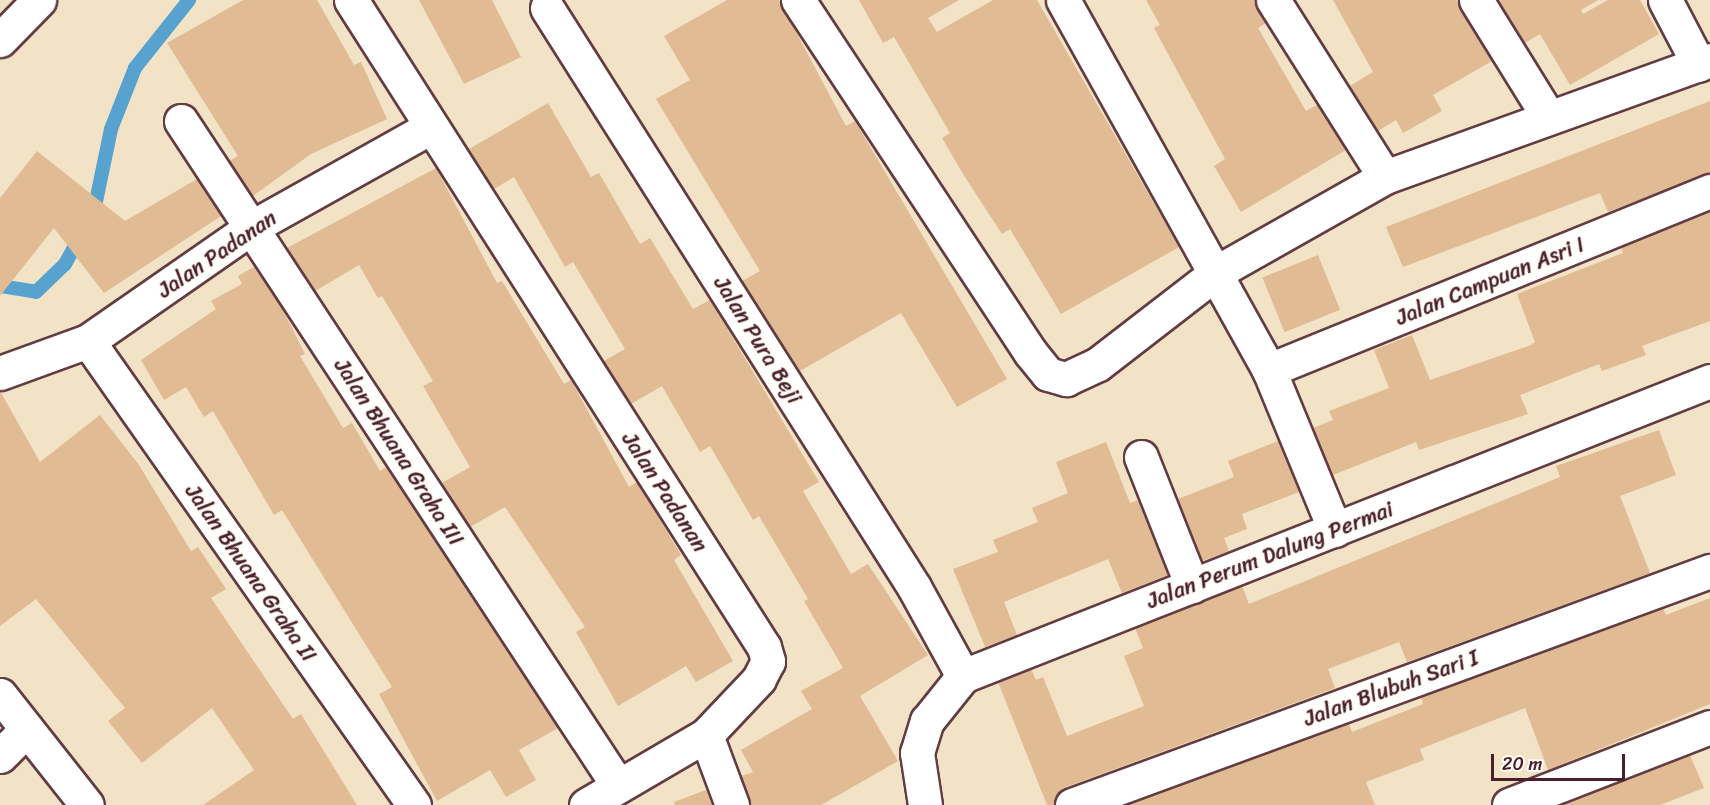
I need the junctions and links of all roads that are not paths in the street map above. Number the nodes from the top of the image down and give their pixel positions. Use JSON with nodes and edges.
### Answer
{"nodes":[{"id":1,"x":39,"y":0,"type":"edge"},
{"id":2,"x":351,"y":0,"type":"edge"},
{"id":3,"x":798,"y":0,"type":"edge"},
{"id":4,"x":1064,"y":0,"type":"edge"},
{"id":5,"x":1273,"y":0,"type":"edge"},
{"id":6,"x":1476,"y":0,"type":"edge"},
{"id":7,"x":1665,"y":0,"type":"edge"},
{"id":8,"x":547,"y":8,"type":"dead end"},
{"id":9,"x":0,"y":40,"type":"edge"},
{"id":10,"x":1704,"y":63,"type":"edge"},
{"id":11,"x":1548,"y":116,"type":"junction"},
{"id":12,"x":181,"y":121,"type":"dead end"},
{"id":13,"x":431,"y":127,"type":"junction"},
{"id":14,"x":1385,"y":177,"type":"junction"},
{"id":15,"x":1710,"y":191,"type":"edge"},
{"id":16,"x":252,"y":227,"type":"junction"},
{"id":17,"x":1217,"y":272,"type":"junction"},
{"id":18,"x":88,"y":340,"type":"junction"},
{"id":19,"x":1269,"y":370,"type":"junction"},
{"id":20,"x":0,"y":373,"type":"edge"},
{"id":21,"x":1710,"y":381,"type":"edge"},
{"id":22,"x":1141,"y":457,"type":"dead end"},
{"id":23,"x":1335,"y":530,"type":"junction"},
{"id":24,"x":1710,"y":571,"type":"edge"},
{"id":25,"x":1192,"y":586,"type":"junction"},
{"id":26,"x":963,"y":676,"type":"junction"},
{"id":27,"x":0,"y":695,"type":"edge"},
{"id":28,"x":1710,"y":727,"type":"edge"},
{"id":29,"x":27,"y":729,"type":"junction"},
{"id":30,"x":706,"y":735,"type":"junction"},
{"id":31,"x":0,"y":756,"type":"edge"},
{"id":32,"x":617,"y":784,"type":"junction"},
{"id":33,"x":87,"y":805,"type":"edge"},
{"id":34,"x":414,"y":805,"type":"edge"},
{"id":35,"x":586,"y":805,"type":"edge"},
{"id":36,"x":732,"y":805,"type":"edge"},
{"id":37,"x":925,"y":805,"type":"edge"},
{"id":38,"x":1072,"y":805,"type":"edge"},
{"id":39,"x":1509,"y":805,"type":"edge"}],
"edges":[{"from":1,"to":9,"type":"street"},
{"from":2,"to":13,"type":"street","name":"Jalan Padanan"},
{"from":3,"to":17,"type":"street"},
{"from":4,"to":17,"type":"street"},
{"from":5,"to":14,"type":"street"},
{"from":6,"to":11,"type":"street"},
{"from":7,"to":10,"type":"street"},
{"from":8,"to":26,"type":"street","name":"Jalan Pura Beji"},
{"from":10,"to":11,"type":"street"},
{"from":11,"to":14,"type":"street"},
{"from":12,"to":16,"type":"street","name":"Jalan Bhuana Graha III"},
{"from":13,"to":16,"type":"street","name":"Jalan Padanan"},
{"from":13,"to":30,"type":"street","name":"Jalan Padanan"},
{"from":14,"to":17,"type":"street"},
{"from":15,"to":19,"type":"street","name":"Jalan Campuan Asri I"},
{"from":16,"to":18,"type":"street","name":"Jalan Padanan"},
{"from":16,"to":32,"type":"street","name":"Jalan Bhuana Graha III"},
{"from":17,"to":19,"type":"street"},
{"from":18,"to":20,"type":"street","name":"Jalan Padanan"},
{"from":18,"to":34,"type":"street","name":"Jalan Bhuana Graha II"},
{"from":19,"to":23,"type":"street"},
{"from":21,"to":23,"type":"street","name":"Jalan Perum Dalung Permai"},
{"from":22,"to":25,"type":"street"},
{"from":23,"to":25,"type":"street","name":"Jalan Perum Dalung Permai"},
{"from":24,"to":38,"type":"street","name":"Jalan Blubuh Sari I"},
{"from":25,"to":26,"type":"street","name":"Jalan Perum Dalung Permai"},
{"from":26,"to":37,"type":"street","name":"Jalan Perum Dalung Permai"},
{"from":27,"to":29,"type":"street"},
{"from":28,"to":39,"type":"street"},
{"from":29,"to":31,"type":"street"},
{"from":29,"to":33,"type":"street"},
{"from":30,"to":32,"type":"street","name":"Jalan Padanan"},
{"from":30,"to":36,"type":"street"},
{"from":32,"to":35,"type":"street","name":"Jalan Padanan"}]}
